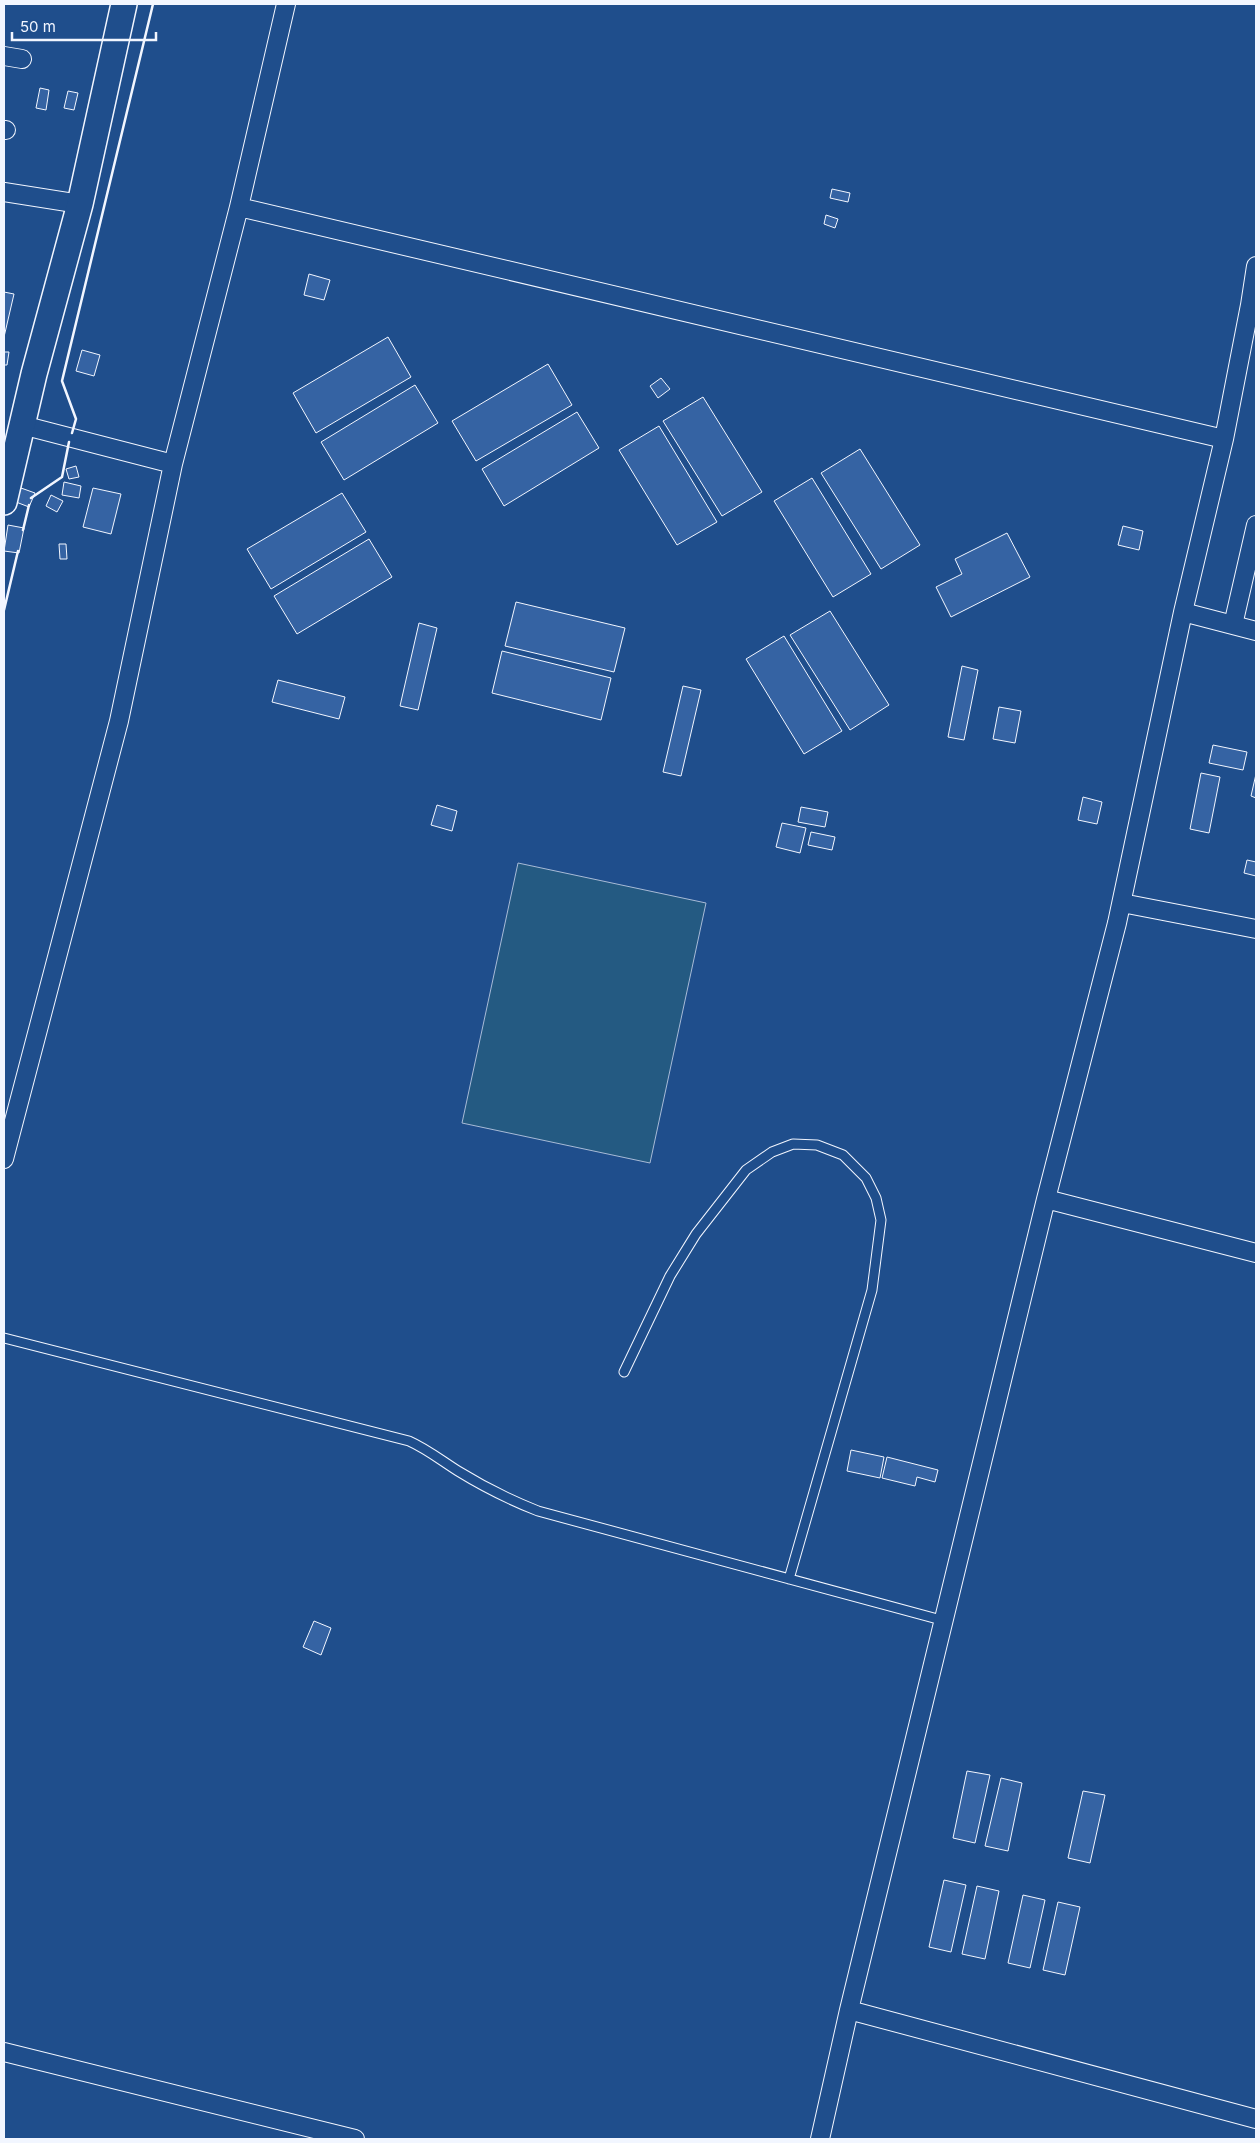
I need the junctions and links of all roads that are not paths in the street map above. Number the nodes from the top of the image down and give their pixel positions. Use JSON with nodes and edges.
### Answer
{"nodes":[{"id":1,"x":124,"y":4,"type":"edge"},
{"id":2,"x":286,"y":4,"type":"edge"},
{"id":3,"x":4,"y":56,"type":"edge"},
{"id":4,"x":22,"y":59,"type":"dead end"},
{"id":5,"x":4,"y":192,"type":"edge"},
{"id":6,"x":80,"y":204,"type":"junction"},
{"id":7,"x":239,"y":207,"type":"junction"},
{"id":8,"x":1256,"y":269,"type":"edge"},
{"id":9,"x":1253,"y":306,"type":"edge"},
{"id":10,"x":22,"y":425,"type":"junction"},
{"id":11,"x":1224,"y":439,"type":"junction"},
{"id":12,"x":173,"y":464,"type":"junction"},
{"id":13,"x":4,"y":502,"type":"edge"},
{"id":14,"x":1256,"y":525,"type":"edge"},
{"id":15,"x":1183,"y":612,"type":"junction"},
{"id":16,"x":1233,"y":625,"type":"junction"},
{"id":17,"x":1256,"y":631,"type":"edge"},
{"id":18,"x":1122,"y":903,"type":"junction"},
{"id":19,"x":1256,"y":929,"type":"edge"},
{"id":20,"x":4,"y":1159,"type":"edge"},
{"id":21,"x":1046,"y":1199,"type":"junction"},
{"id":22,"x":1256,"y":1253,"type":"edge"},
{"id":23,"x":4,"y":1338,"type":"edge"},
{"id":24,"x":624,"y":1372,"type":"dead end"},
{"id":25,"x":789,"y":1579,"type":"junction"},
{"id":26,"x":945,"y":1621,"type":"junction"},
{"id":27,"x":849,"y":2010,"type":"junction"},
{"id":28,"x":4,"y":2052,"type":"edge"},
{"id":29,"x":1256,"y":2119,"type":"edge"},
{"id":30,"x":355,"y":2139,"type":"edge"},
{"id":31,"x":820,"y":2139,"type":"edge"}],
"edges":[{"from":1,"to":6,"type":"street"},
{"from":2,"to":7,"type":"street"},
{"from":3,"to":4,"type":"street"},
{"from":5,"to":6,"type":"street"},
{"from":6,"to":10,"type":"street"},
{"from":7,"to":11,"type":"street"},
{"from":7,"to":12,"type":"street"},
{"from":8,"to":9,"type":"street"},
{"from":9,"to":11,"type":"street"},
{"from":10,"to":12,"type":"street"},
{"from":10,"to":13,"type":"street"},
{"from":11,"to":15,"type":"street"},
{"from":12,"to":20,"type":"street"},
{"from":14,"to":16,"type":"street"},
{"from":15,"to":16,"type":"street"},
{"from":15,"to":18,"type":"street"},
{"from":16,"to":17,"type":"street"},
{"from":18,"to":19,"type":"street"},
{"from":18,"to":21,"type":"street"},
{"from":21,"to":22,"type":"street"},
{"from":21,"to":26,"type":"street"},
{"from":23,"to":25,"type":"lane"},
{"from":24,"to":25,"type":"lane"},
{"from":25,"to":26,"type":"lane"},
{"from":26,"to":27,"type":"street"},
{"from":27,"to":29,"type":"street"},
{"from":27,"to":31,"type":"street"},
{"from":28,"to":30,"type":"street"}]}
